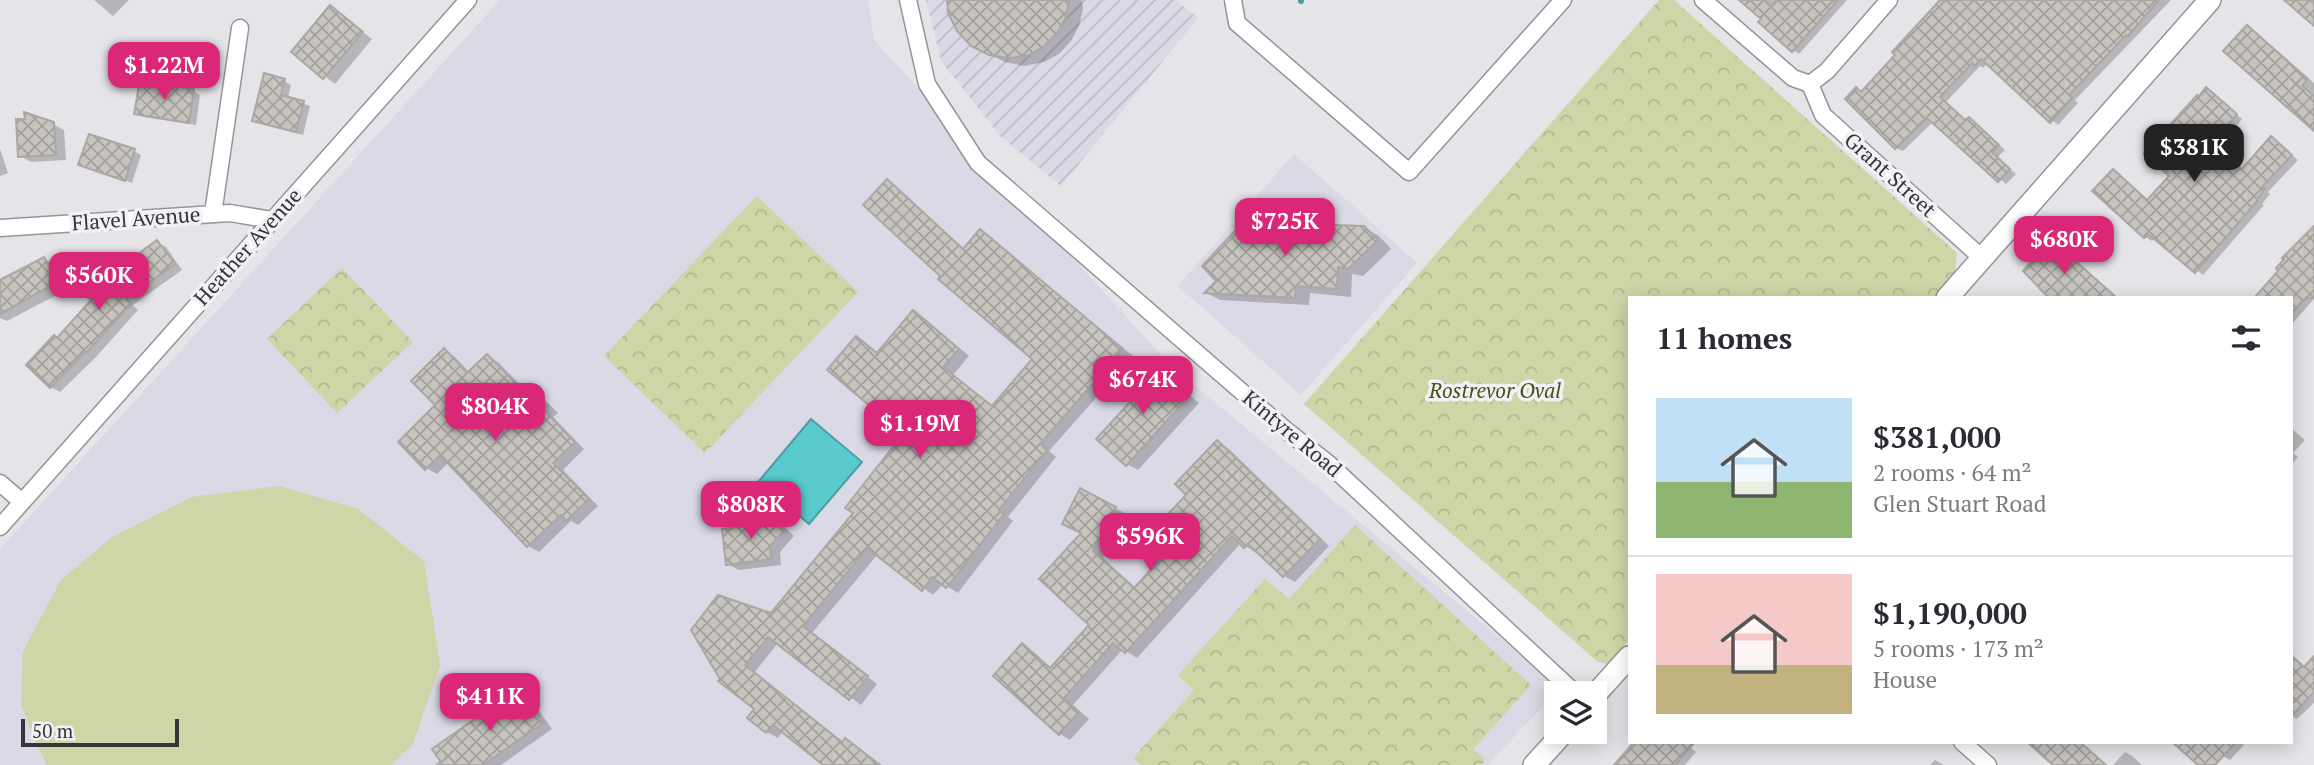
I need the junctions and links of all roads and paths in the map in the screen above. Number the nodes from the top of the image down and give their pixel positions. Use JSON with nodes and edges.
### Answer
{"nodes":[{"id":1,"x":468,"y":0,"type":"edge"},
{"id":2,"x":908,"y":0,"type":"edge"},
{"id":3,"x":1233,"y":0,"type":"edge"},
{"id":4,"x":1563,"y":0,"type":"edge"},
{"id":5,"x":1703,"y":0,"type":"edge"},
{"id":6,"x":1889,"y":0,"type":"edge"},
{"id":7,"x":2210,"y":0,"type":"edge"},
{"id":8,"x":240,"y":28,"type":"dead end"},
{"id":9,"x":1810,"y":84,"type":"junction"},
{"id":10,"x":213,"y":214,"type":"junction"},
{"id":11,"x":272,"y":220,"type":"junction"},
{"id":12,"x":0,"y":228,"type":"edge"},
{"id":13,"x":1982,"y":258,"type":"junction"},
{"id":14,"x":1949,"y":296,"type":"edge"},
{"id":15,"x":0,"y":483,"type":"edge"},
{"id":16,"x":22,"y":502,"type":"junction"},
{"id":17,"x":0,"y":527,"type":"edge"},
{"id":18,"x":1628,"y":658,"type":"edge"},
{"id":19,"x":1562,"y":681,"type":"edge"},
{"id":20,"x":1607,"y":682,"type":"edge"},
{"id":21,"x":1553,"y":744,"type":"edge"},
{"id":22,"x":1973,"y":745,"type":"edge"},
{"id":23,"x":1534,"y":765,"type":"edge"},
{"id":24,"x":1988,"y":765,"type":"edge"}],
"edges":[{"from":1,"to":11,"type":"street","name":"Heather Avenue"},
{"from":2,"to":19,"type":"street","name":"Kintyre Road"},
{"from":3,"to":4,"type":"street"},
{"from":5,"to":9,"type":"street"},
{"from":6,"to":9,"type":"street"},
{"from":7,"to":13,"type":"street"},
{"from":8,"to":10,"type":"street"},
{"from":9,"to":13,"type":"street","name":"Grant Street"},
{"from":10,"to":11,"type":"street","name":"Flavel Avenue"},
{"from":10,"to":12,"type":"street","name":"Flavel Avenue"},
{"from":11,"to":16,"type":"street","name":"Heather Avenue"},
{"from":13,"to":14,"type":"street"},
{"from":15,"to":16,"type":"street"},
{"from":16,"to":17,"type":"street","name":"Heather Avenue"},
{"from":18,"to":20,"type":"street"},
{"from":21,"to":23,"type":"street"},
{"from":22,"to":24,"type":"street"}]}
